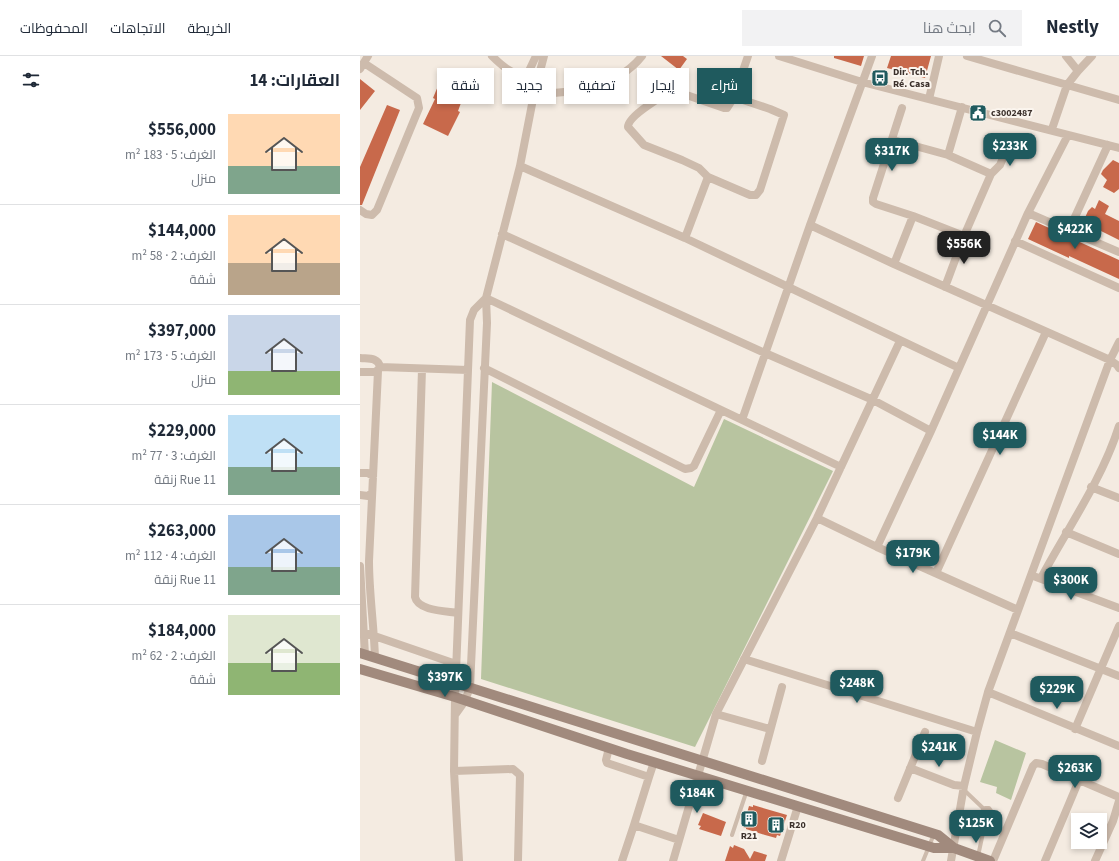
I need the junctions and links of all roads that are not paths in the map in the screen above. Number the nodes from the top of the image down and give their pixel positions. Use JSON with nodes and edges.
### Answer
{"nodes":[{"id":1,"x":492,"y":56,"type":"edge"},
{"id":2,"x":536,"y":56,"type":"edge"},
{"id":3,"x":544,"y":56,"type":"edge"},
{"id":4,"x":642,"y":56,"type":"edge"},
{"id":5,"x":748,"y":56,"type":"edge"},
{"id":6,"x":780,"y":56,"type":"edge"},
{"id":7,"x":872,"y":56,"type":"edge"},
{"id":8,"x":940,"y":56,"type":"edge"},
{"id":9,"x":966,"y":56,"type":"edge"},
{"id":10,"x":1066,"y":56,"type":"edge"},
{"id":11,"x":1092,"y":56,"type":"edge"},
{"id":12,"x":792,"y":57,"type":"edge"},
{"id":13,"x":363,"y":64,"type":"edge"},
{"id":14,"x":541,"y":68,"type":"edge"},
{"id":15,"x":744,"y":68,"type":"edge"},
{"id":16,"x":1078,"y":71,"type":"junction"},
{"id":17,"x":862,"y":82,"type":"junction"},
{"id":18,"x":1067,"y":85,"type":"junction"},
{"id":19,"x":556,"y":93,"type":"edge"},
{"id":20,"x":697,"y":99,"type":"edge"},
{"id":21,"x":929,"y":99,"type":"junction"},
{"id":22,"x":1119,"y":100,"type":"edge"},
{"id":23,"x":752,"y":103,"type":"edge"},
{"id":24,"x":532,"y":104,"type":"edge"},
{"id":25,"x":712,"y":104,"type":"edge"},
{"id":26,"x":730,"y":104,"type":"edge"},
{"id":27,"x":962,"y":107,"type":"junction"},
{"id":28,"x":902,"y":108,"type":"dead end"},
{"id":29,"x":1052,"y":129,"type":"junction"},
{"id":30,"x":1068,"y":134,"type":"junction"},
{"id":31,"x":893,"y":140,"type":"junction"},
{"id":32,"x":1009,"y":144,"type":"dead end"},
{"id":33,"x":1108,"y":145,"type":"junction"},
{"id":34,"x":1119,"y":148,"type":"edge"},
{"id":35,"x":948,"y":155,"type":"junction"},
{"id":36,"x":520,"y":166,"type":"junction"},
{"id":37,"x":991,"y":174,"type":"junction"},
{"id":38,"x":708,"y":176,"type":"junction"},
{"id":39,"x":360,"y":210,"type":"edge"},
{"id":40,"x":1028,"y":213,"type":"junction"},
{"id":41,"x":913,"y":216,"type":"junction"},
{"id":42,"x":810,"y":225,"type":"junction"},
{"id":43,"x":1069,"y":230,"type":"junction"},
{"id":44,"x":502,"y":234,"type":"junction"},
{"id":45,"x":964,"y":236,"type":"junction"},
{"id":46,"x":685,"y":238,"type":"junction"},
{"id":47,"x":1015,"y":241,"type":"junction"},
{"id":48,"x":1119,"y":252,"type":"edge"},
{"id":49,"x":894,"y":264,"type":"junction"},
{"id":50,"x":945,"y":287,"type":"junction"},
{"id":51,"x":789,"y":288,"type":"junction"},
{"id":52,"x":1119,"y":288,"type":"edge"},
{"id":53,"x":486,"y":298,"type":"junction"},
{"id":54,"x":986,"y":306,"type":"junction"},
{"id":55,"x":1046,"y":332,"type":"junction"},
{"id":56,"x":900,"y":341,"type":"junction"},
{"id":57,"x":1119,"y":342,"type":"edge"},
{"id":58,"x":765,"y":354,"type":"junction"},
{"id":59,"x":360,"y":358,"type":"edge"},
{"id":60,"x":1110,"y":360,"type":"junction"},
{"id":61,"x":484,"y":368,"type":"junction"},
{"id":62,"x":959,"y":368,"type":"junction"},
{"id":63,"x":1119,"y":368,"type":"edge"},
{"id":64,"x":379,"y":369,"type":"junction"},
{"id":65,"x":422,"y":369,"type":"junction"},
{"id":66,"x":468,"y":370,"type":"junction"},
{"id":67,"x":360,"y":372,"type":"edge"},
{"id":68,"x":873,"y":400,"type":"junction"},
{"id":69,"x":721,"y":410,"type":"junction"},
{"id":70,"x":742,"y":420,"type":"junction"},
{"id":71,"x":1119,"y":426,"type":"edge"},
{"id":72,"x":931,"y":431,"type":"junction"},
{"id":73,"x":1116,"y":443,"type":"edge"},
{"id":74,"x":841,"y":467,"type":"junction"},
{"id":75,"x":360,"y":473,"type":"edge"},
{"id":76,"x":373,"y":476,"type":"junction"},
{"id":77,"x":1091,"y":487,"type":"junction"},
{"id":78,"x":372,"y":493,"type":"junction"},
{"id":79,"x":360,"y":495,"type":"edge"},
{"id":80,"x":1119,"y":498,"type":"edge"},
{"id":81,"x":817,"y":518,"type":"junction"},
{"id":82,"x":1066,"y":532,"type":"junction"},
{"id":83,"x":877,"y":547,"type":"junction"},
{"id":84,"x":1119,"y":554,"type":"edge"},
{"id":85,"x":360,"y":566,"type":"edge"},
{"id":86,"x":936,"y":573,"type":"junction"},
{"id":87,"x":1031,"y":575,"type":"junction"},
{"id":88,"x":1040,"y":578,"type":"junction"},
{"id":89,"x":364,"y":585,"type":"edge"},
{"id":90,"x":1119,"y":608,"type":"edge"},
{"id":91,"x":1018,"y":610,"type":"junction"},
{"id":92,"x":458,"y":613,"type":"junction"},
{"id":93,"x":1119,"y":626,"type":"edge"},
{"id":94,"x":362,"y":632,"type":"edge"},
{"id":95,"x":1010,"y":633,"type":"junction"},
{"id":96,"x":374,"y":636,"type":"junction"},
{"id":97,"x":367,"y":655,"type":"edge"},
{"id":98,"x":744,"y":659,"type":"junction"},
{"id":99,"x":456,"y":664,"type":"junction"},
{"id":100,"x":360,"y":669,"type":"edge"},
{"id":101,"x":1101,"y":669,"type":"junction"},
{"id":102,"x":1119,"y":676,"type":"edge"},
{"id":103,"x":456,"y":682,"type":"junction"},
{"id":104,"x":470,"y":687,"type":"junction"},
{"id":105,"x":782,"y":687,"type":"dead end"},
{"id":106,"x":988,"y":692,"type":"junction"},
{"id":107,"x":455,"y":697,"type":"junction"},
{"id":108,"x":465,"y":700,"type":"junction"},
{"id":109,"x":716,"y":714,"type":"junction"},
{"id":110,"x":455,"y":715,"type":"junction"},
{"id":111,"x":1075,"y":729,"type":"junction"},
{"id":112,"x":770,"y":730,"type":"junction"},
{"id":113,"x":925,"y":732,"type":"dead end"},
{"id":114,"x":977,"y":732,"type":"junction"},
{"id":115,"x":1119,"y":746,"type":"edge"},
{"id":116,"x":609,"y":748,"type":"junction"},
{"id":117,"x":702,"y":761,"type":"junction"},
{"id":118,"x":762,"y":761,"type":"dead end"},
{"id":119,"x":654,"y":762,"type":"junction"},
{"id":120,"x":910,"y":768,"type":"junction"},
{"id":121,"x":454,"y":771,"type":"junction"},
{"id":122,"x":698,"y":775,"type":"junction"},
{"id":123,"x":649,"y":777,"type":"junction"},
{"id":124,"x":1079,"y":780,"type":"junction"},
{"id":125,"x":964,"y":788,"type":"junction"},
{"id":126,"x":747,"y":790,"type":"junction"},
{"id":127,"x":1119,"y":797,"type":"edge"},
{"id":128,"x":898,"y":798,"type":"dead end"},
{"id":129,"x":1119,"y":801,"type":"edge"},
{"id":130,"x":798,"y":806,"type":"junction"},
{"id":131,"x":984,"y":809,"type":"junction"},
{"id":132,"x":1116,"y":822,"type":"edge"},
{"id":133,"x":634,"y":825,"type":"junction"},
{"id":134,"x":934,"y":833,"type":"junction"},
{"id":135,"x":983,"y":833,"type":"junction"},
{"id":136,"x":732,"y":835,"type":"dead end"},
{"id":137,"x":680,"y":840,"type":"junction"},
{"id":138,"x":929,"y":846,"type":"junction"},
{"id":139,"x":954,"y":848,"type":"junction"},
{"id":140,"x":978,"y":856,"type":"junction"},
{"id":141,"x":518,"y":860,"type":"dead end"},
{"id":142,"x":459,"y":861,"type":"edge"},
{"id":143,"x":622,"y":861,"type":"edge"},
{"id":144,"x":673,"y":861,"type":"edge"},
{"id":145,"x":781,"y":861,"type":"edge"},
{"id":146,"x":923,"y":861,"type":"edge"},
{"id":147,"x":951,"y":861,"type":"edge"},
{"id":148,"x":991,"y":861,"type":"edge"},
{"id":149,"x":1045,"y":861,"type":"edge"},
{"id":150,"x":1095,"y":861,"type":"edge"}],
"edges":[{"from":1,"to":2,"type":"street"},
{"from":3,"to":14,"type":"street"},
{"from":4,"to":19,"type":"street"},
{"from":5,"to":15,"type":"street"},
{"from":6,"to":12,"type":"street"},
{"from":7,"to":17,"type":"street"},
{"from":8,"to":21,"type":"street"},
{"from":9,"to":18,"type":"street"},
{"from":10,"to":16,"type":"street"},
{"from":11,"to":16,"type":"street"},
{"from":12,"to":17,"type":"street"},
{"from":13,"to":39,"type":"street"},
{"from":16,"to":18,"type":"street"},
{"from":17,"to":21,"type":"street"},
{"from":17,"to":42,"type":"street"},
{"from":18,"to":22,"type":"street"},
{"from":18,"to":29,"type":"street"},
{"from":20,"to":38,"type":"street"},
{"from":21,"to":27,"type":"street"},
{"from":23,"to":38,"type":"street"},
{"from":24,"to":36,"type":"street"},
{"from":25,"to":26,"type":"street"},
{"from":27,"to":29,"type":"street"},
{"from":27,"to":35,"type":"street"},
{"from":28,"to":31,"type":"street"},
{"from":29,"to":30,"type":"street"},
{"from":30,"to":33,"type":"street"},
{"from":30,"to":40,"type":"street"},
{"from":31,"to":35,"type":"street"},
{"from":31,"to":41,"type":"street"},
{"from":32,"to":37,"type":"street"},
{"from":33,"to":34,"type":"street"},
{"from":33,"to":43,"type":"street"},
{"from":35,"to":37,"type":"street"},
{"from":36,"to":44,"type":"street"},
{"from":36,"to":46,"type":"street"},
{"from":37,"to":45,"type":"street"},
{"from":38,"to":46,"type":"street"},
{"from":40,"to":43,"type":"street"},
{"from":40,"to":47,"type":"street"},
{"from":41,"to":45,"type":"street"},
{"from":41,"to":49,"type":"street"},
{"from":42,"to":49,"type":"street"},
{"from":42,"to":51,"type":"street"},
{"from":43,"to":48,"type":"street"},
{"from":44,"to":53,"type":"street"},
{"from":44,"to":58,"type":"street"},
{"from":45,"to":50,"type":"street"},
{"from":46,"to":51,"type":"street"},
{"from":47,"to":52,"type":"street"},
{"from":47,"to":54,"type":"street"},
{"from":49,"to":50,"type":"street"},
{"from":50,"to":54,"type":"street"},
{"from":51,"to":56,"type":"street"},
{"from":51,"to":58,"type":"street"},
{"from":53,"to":61,"type":"street"},
{"from":53,"to":66,"type":"street"},
{"from":53,"to":69,"type":"street"},
{"from":54,"to":55,"type":"street"},
{"from":54,"to":62,"type":"street"},
{"from":55,"to":60,"type":"street"},
{"from":55,"to":86,"type":"street"},
{"from":56,"to":62,"type":"street"},
{"from":56,"to":68,"type":"street"},
{"from":57,"to":60,"type":"street"},
{"from":58,"to":68,"type":"street"},
{"from":58,"to":70,"type":"street"},
{"from":59,"to":64,"type":"street"},
{"from":60,"to":63,"type":"street"},
{"from":60,"to":87,"type":"street"},
{"from":61,"to":69,"type":"street"},
{"from":61,"to":104,"type":"street"},
{"from":62,"to":72,"type":"street"},
{"from":64,"to":65,"type":"street"},
{"from":64,"to":67,"type":"street"},
{"from":64,"to":76,"type":"street"},
{"from":65,"to":66,"type":"street"},
{"from":65,"to":92,"type":"street"},
{"from":66,"to":92,"type":"street"},
{"from":68,"to":72,"type":"street"},
{"from":68,"to":74,"type":"street"},
{"from":69,"to":70,"type":"street"},
{"from":70,"to":74,"type":"street"},
{"from":71,"to":73,"type":"street"},
{"from":72,"to":83,"type":"street"},
{"from":73,"to":77,"type":"street"},
{"from":74,"to":81,"type":"street"},
{"from":75,"to":76,"type":"street"},
{"from":76,"to":78,"type":"street"},
{"from":77,"to":80,"type":"street"},
{"from":77,"to":82,"type":"street"},
{"from":78,"to":79,"type":"street"},
{"from":78,"to":89,"type":"street"},
{"from":81,"to":83,"type":"street"},
{"from":81,"to":98,"type":"street"},
{"from":82,"to":84,"type":"street"},
{"from":82,"to":88,"type":"street"},
{"from":83,"to":86,"type":"street"},
{"from":85,"to":89,"type":"street"},
{"from":86,"to":91,"type":"street"},
{"from":87,"to":88,"type":"street"},
{"from":87,"to":91,"type":"street"},
{"from":88,"to":90,"type":"street"},
{"from":89,"to":94,"type":"street"},
{"from":89,"to":96,"type":"street"},
{"from":91,"to":95,"type":"street"},
{"from":92,"to":99,"type":"street"},
{"from":93,"to":101,"type":"street"},
{"from":94,"to":96,"type":"street"},
{"from":94,"to":97,"type":"street"},
{"from":95,"to":101,"type":"street"},
{"from":95,"to":106,"type":"street"},
{"from":96,"to":97,"type":"street"},
{"from":96,"to":99,"type":"street"},
{"from":97,"to":103,"type":"street"},
{"from":98,"to":109,"type":"street"},
{"from":98,"to":114,"type":"street"},
{"from":99,"to":103,"type":"street"},
{"from":100,"to":107,"type":"street"},
{"from":101,"to":102,"type":"street"},
{"from":101,"to":111,"type":"street"},
{"from":103,"to":104,"type":"street"},
{"from":103,"to":107,"type":"street"},
{"from":104,"to":108,"type":"street"},
{"from":104,"to":117,"type":"street"},
{"from":105,"to":112,"type":"street"},
{"from":106,"to":111,"type":"street"},
{"from":106,"to":114,"type":"street"},
{"from":107,"to":108,"type":"street"},
{"from":107,"to":110,"type":"street"},
{"from":108,"to":110,"type":"street"},
{"from":108,"to":116,"type":"street"},
{"from":109,"to":112,"type":"street"},
{"from":109,"to":117,"type":"street"},
{"from":110,"to":121,"type":"street"},
{"from":111,"to":115,"type":"street"},
{"from":112,"to":118,"type":"street"},
{"from":113,"to":120,"type":"street"},
{"from":114,"to":125,"type":"street"},
{"from":116,"to":119,"type":"street"},
{"from":116,"to":123,"type":"street"},
{"from":117,"to":122,"type":"street"},
{"from":117,"to":134,"type":"street"},
{"from":119,"to":122,"type":"street"},
{"from":119,"to":123,"type":"street"},
{"from":120,"to":125,"type":"street"},
{"from":120,"to":128,"type":"street"},
{"from":121,"to":141,"type":"street"},
{"from":121,"to":142,"type":"street"},
{"from":122,"to":126,"type":"street"},
{"from":122,"to":137,"type":"street"},
{"from":123,"to":133,"type":"street"},
{"from":124,"to":127,"type":"street"},
{"from":124,"to":148,"type":"street"},
{"from":124,"to":149,"type":"street"},
{"from":125,"to":131,"type":"lane"},
{"from":125,"to":139,"type":"street"},
{"from":126,"to":130,"type":"street"},
{"from":126,"to":136,"type":"lane"},
{"from":129,"to":132,"type":"street"},
{"from":130,"to":138,"type":"street"},
{"from":130,"to":145,"type":"street"},
{"from":131,"to":135,"type":"lane"},
{"from":131,"to":135,"type":"lane"},
{"from":132,"to":150,"type":"street"},
{"from":133,"to":137,"type":"street"},
{"from":133,"to":143,"type":"street"},
{"from":134,"to":138,"type":"lane"},
{"from":134,"to":139,"type":"street"},
{"from":135,"to":140,"type":"lane"},
{"from":137,"to":144,"type":"street"},
{"from":138,"to":139,"type":"street"},
{"from":138,"to":146,"type":"lane"},
{"from":139,"to":140,"type":"street"},
{"from":139,"to":147,"type":"street"},
{"from":140,"to":148,"type":"street"}]}
